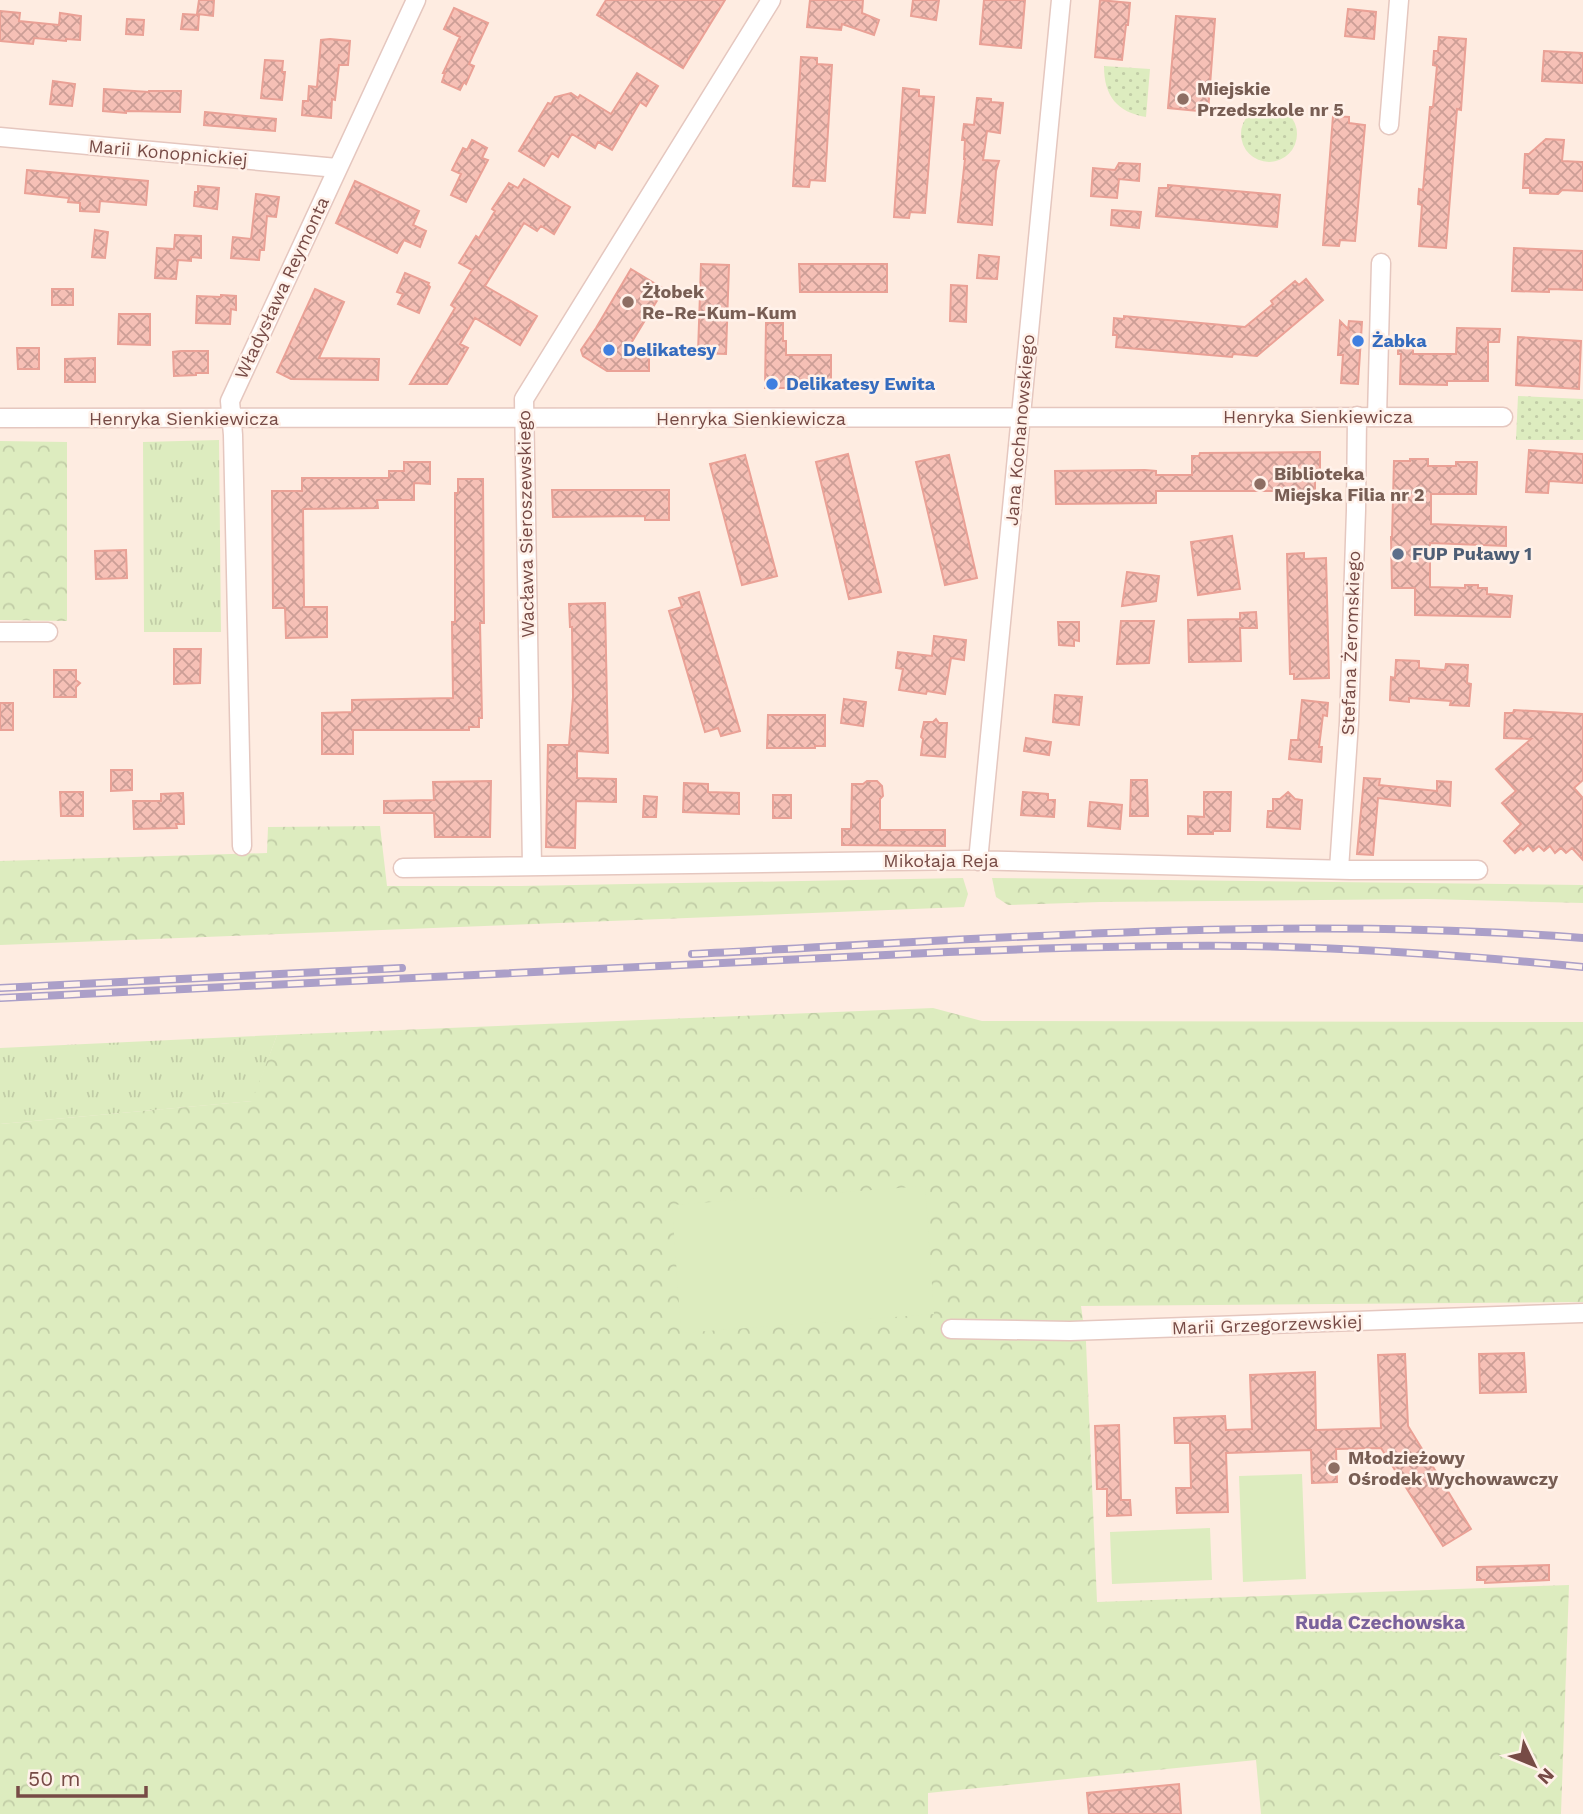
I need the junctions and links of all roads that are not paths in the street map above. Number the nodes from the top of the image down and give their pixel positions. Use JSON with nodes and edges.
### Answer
{"nodes":[{"id":1,"x":416,"y":0,"type":"edge"},
{"id":2,"x":771,"y":0,"type":"edge"},
{"id":3,"x":1060,"y":0,"type":"edge"},
{"id":4,"x":1399,"y":0,"type":"edge"},
{"id":5,"x":1389,"y":125,"type":"dead end"},
{"id":6,"x":0,"y":137,"type":"edge"},
{"id":7,"x":337,"y":169,"type":"junction"},
{"id":8,"x":1381,"y":262,"type":"dead end"},
{"id":9,"x":1357,"y":416,"type":"junction"},
{"id":10,"x":1377,"y":417,"type":"junction"},
{"id":11,"x":1503,"y":417,"type":"dead end"},
{"id":12,"x":0,"y":418,"type":"edge"},
{"id":13,"x":1021,"y":418,"type":"junction"},
{"id":14,"x":232,"y":419,"type":"junction"},
{"id":15,"x":524,"y":419,"type":"junction"},
{"id":16,"x":0,"y":632,"type":"edge"},
{"id":17,"x":48,"y":632,"type":"dead end"},
{"id":18,"x":242,"y":846,"type":"dead end"},
{"id":19,"x":978,"y":861,"type":"junction"},
{"id":20,"x":532,"y":866,"type":"junction"},
{"id":21,"x":403,"y":867,"type":"dead end"},
{"id":22,"x":1339,"y":869,"type":"junction"},
{"id":23,"x":1478,"y":870,"type":"dead end"},
{"id":24,"x":1583,"y":1313,"type":"edge"},
{"id":25,"x":951,"y":1329,"type":"dead end"}],
"edges":[{"from":1,"to":7,"type":"street","name":"Władysława Reymonta"},
{"from":2,"to":15,"type":"street","name":"Wacława Sieroszewskiego"},
{"from":3,"to":13,"type":"street","name":"Jana Kochanowskiego"},
{"from":4,"to":5,"type":"street"},
{"from":6,"to":7,"type":"street","name":"Marii Konopnickiej"},
{"from":7,"to":14,"type":"street","name":"Władysława Reymonta"},
{"from":8,"to":10,"type":"street"},
{"from":9,"to":10,"type":"street","name":"Henryka Sienkiewicza"},
{"from":9,"to":13,"type":"street","name":"Henryka Sienkiewicza"},
{"from":9,"to":22,"type":"street","name":"Stefana Żeromskiego"},
{"from":10,"to":11,"type":"street","name":"Henryka Sienkiewicza"},
{"from":12,"to":14,"type":"street","name":"Henryka Sienkiewicza"},
{"from":13,"to":15,"type":"street","name":"Henryka Sienkiewicza"},
{"from":13,"to":19,"type":"street","name":"Jana Kochanowskiego"},
{"from":14,"to":15,"type":"street","name":"Henryka Sienkiewicza"},
{"from":14,"to":18,"type":"street","name":"Władysława Reymonta"},
{"from":15,"to":20,"type":"street","name":"Wacława Sieroszewskiego"},
{"from":16,"to":17,"type":"street"},
{"from":19,"to":20,"type":"street","name":"Mikołaja Reja"},
{"from":19,"to":22,"type":"street","name":"Mikołaja Reja"},
{"from":20,"to":21,"type":"street","name":"Mikołaja Reja"},
{"from":22,"to":23,"type":"street","name":"Mikołaja Reja"},
{"from":24,"to":25,"type":"street","name":"Marii Grzegorzewskiej"}]}
